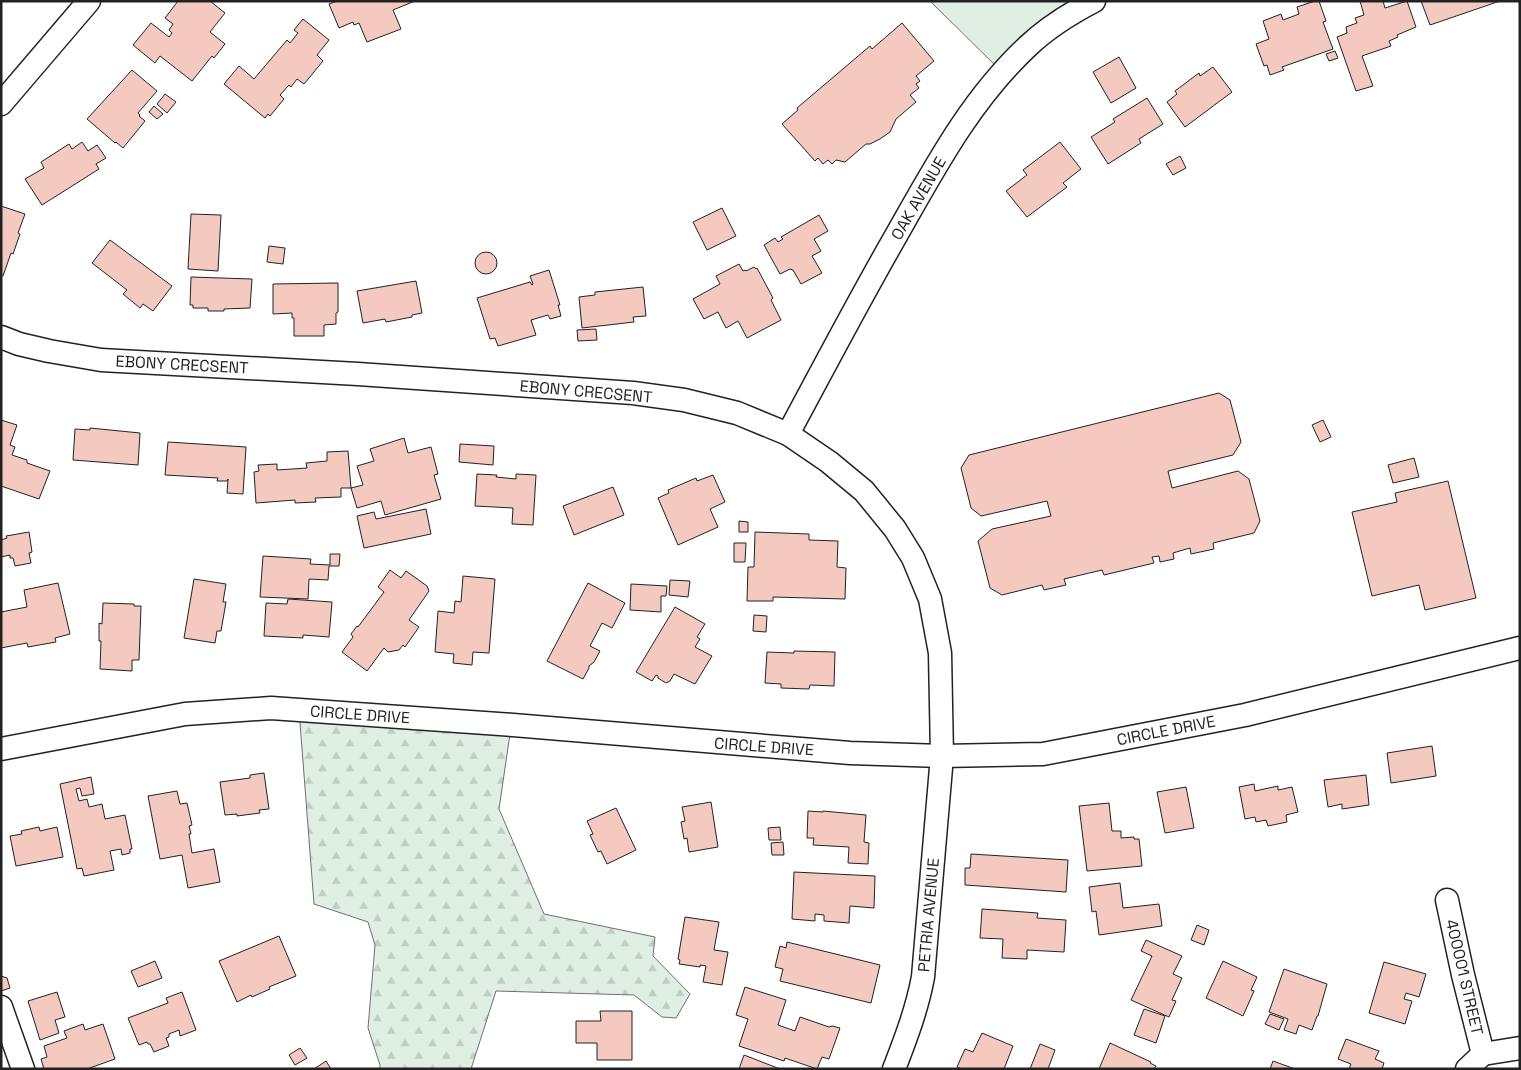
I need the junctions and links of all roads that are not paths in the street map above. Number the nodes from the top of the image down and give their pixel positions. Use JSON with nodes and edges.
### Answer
{"nodes":[{"id":1,"x":88,"y":1,"type":"edge"},
{"id":2,"x":1094,"y":1,"type":"edge"},
{"id":3,"x":1,"y":104,"type":"edge"},
{"id":4,"x":1,"y":337,"type":"edge"},
{"id":5,"x":788,"y":434,"type":"junction"},
{"id":6,"x":1520,"y":648,"type":"edge"},
{"id":7,"x":1,"y":749,"type":"edge"},
{"id":8,"x":942,"y":756,"type":"junction"},
{"id":9,"x":1447,"y":900,"type":"dead end"},
{"id":10,"x":1,"y":1007,"type":"edge"},
{"id":11,"x":1520,"y":1048,"type":"edge"},
{"id":12,"x":1475,"y":1061,"type":"edge"},
{"id":13,"x":23,"y":1069,"type":"edge"},
{"id":14,"x":894,"y":1069,"type":"edge"}],
"edges":[{"from":1,"to":3,"type":"street"},
{"from":2,"to":5,"type":"street","name":"OAK AVENUE"},
{"from":4,"to":5,"type":"street","name":"EBONY CRECSENT"},
{"from":5,"to":8,"type":"street","name":"EBONY CRECSENT"},
{"from":6,"to":8,"type":"street","name":"CIRCLE DRIVE"},
{"from":7,"to":8,"type":"street","name":"CIRCLE DRIVE"},
{"from":8,"to":14,"type":"street","name":"PETRIA AVENUE"},
{"from":9,"to":12,"type":"street","name":"400001 STREET"},
{"from":10,"to":13,"type":"street"},
{"from":11,"to":12,"type":"street"}]}
